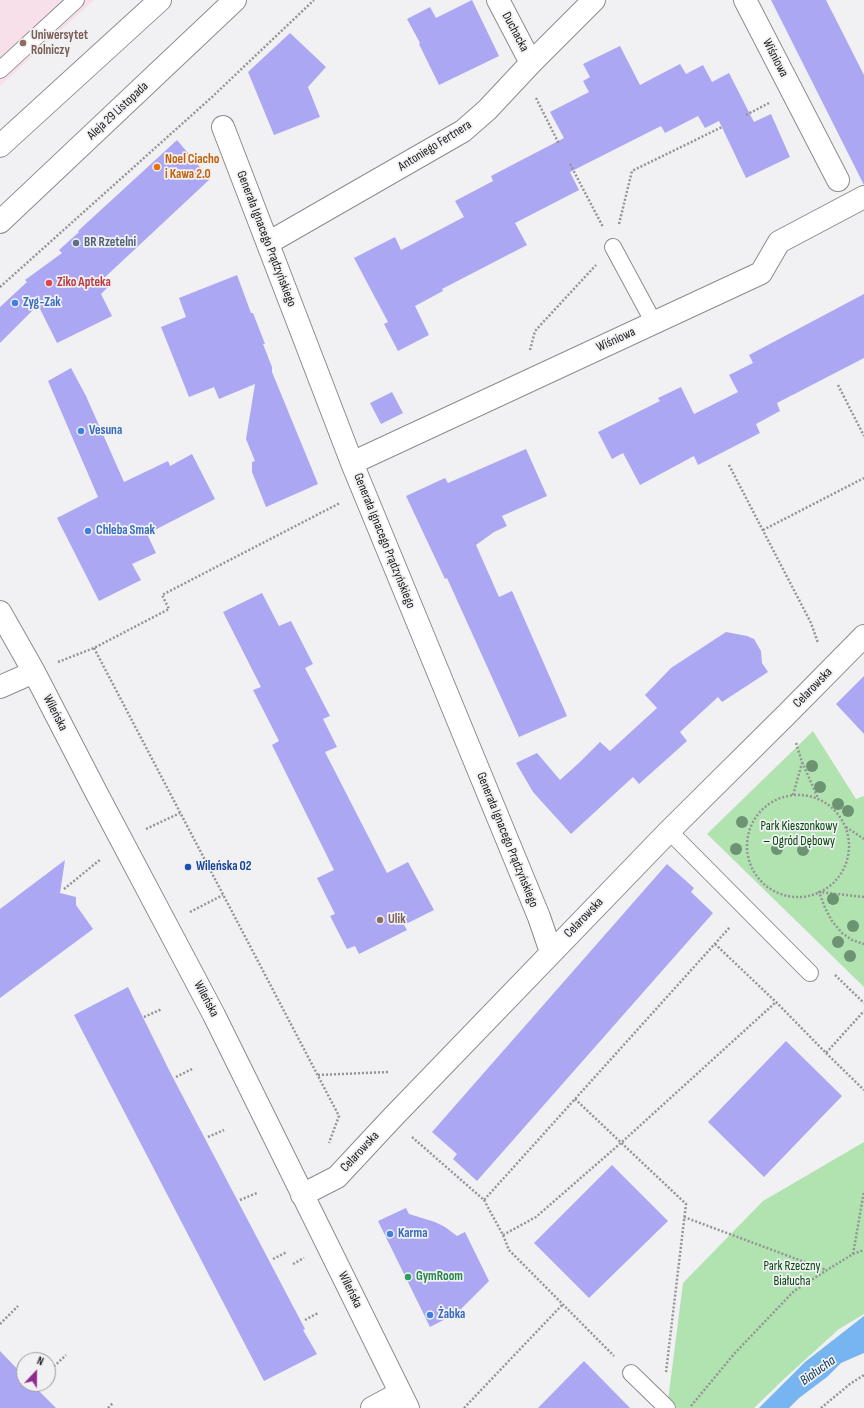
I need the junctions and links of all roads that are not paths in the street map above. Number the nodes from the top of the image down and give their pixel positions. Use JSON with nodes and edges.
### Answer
{"nodes":[{"id":1,"x":76,"y":0,"type":"edge"},
{"id":2,"x":160,"y":0,"type":"edge"},
{"id":3,"x":235,"y":0,"type":"edge"},
{"id":4,"x":498,"y":0,"type":"edge"},
{"id":5,"x":594,"y":0,"type":"edge"},
{"id":6,"x":745,"y":0,"type":"edge"},
{"id":7,"x":0,"y":70,"type":"edge"},
{"id":8,"x":526,"y":70,"type":"junction"},
{"id":9,"x":223,"y":127,"type":"dead end"},
{"id":10,"x":0,"y":146,"type":"edge"},
{"id":11,"x":838,"y":180,"type":"dead end"},
{"id":12,"x":864,"y":197,"type":"edge"},
{"id":13,"x":0,"y":222,"type":"edge"},
{"id":14,"x":268,"y":243,"type":"junction"},
{"id":15,"x":613,"y":247,"type":"road end"},
{"id":16,"x":654,"y":322,"type":"junction"},
{"id":17,"x":352,"y":463,"type":"junction"},
{"id":18,"x":0,"y":612,"type":"edge"},
{"id":19,"x":864,"y":636,"type":"edge"},
{"id":20,"x":34,"y":672,"type":"junction"},
{"id":21,"x":0,"y":687,"type":"edge"},
{"id":22,"x":669,"y":831,"type":"junction"},
{"id":23,"x":552,"y":952,"type":"junction"},
{"id":24,"x":810,"y":974,"type":"dead end"},
{"id":25,"x":302,"y":1195,"type":"junction"},
{"id":26,"x":631,"y":1373,"type":"road end"},
{"id":27,"x":404,"y":1401,"type":"edge"},
{"id":28,"x":665,"y":1406,"type":"edge"},
{"id":29,"x":372,"y":1408,"type":"edge"}],
"edges":[{"from":1,"to":7,"type":"lane"},
{"from":2,"to":10,"type":"street"},
{"from":3,"to":13,"type":"street","name":"Aleja 29 Listopada"},
{"from":4,"to":8,"type":"street","name":"Duchacka"},
{"from":5,"to":8,"type":"street","name":"Antoniego Fertnera"},
{"from":6,"to":11,"type":"street","name":"Wiśniowa"},
{"from":8,"to":14,"type":"street","name":"Antoniego Fertnera"},
{"from":9,"to":14,"type":"street","name":"Generała Ignacego Prądzyńskiego"},
{"from":12,"to":16,"type":"street","name":"Wiśniowa"},
{"from":14,"to":17,"type":"street","name":"Generała Ignacego Prądzyńskiego"},
{"from":15,"to":16,"type":"lane"},
{"from":16,"to":17,"type":"street","name":"Wiśniowa"},
{"from":17,"to":23,"type":"street","name":"Generała Ignacego Prądzyńskiego"},
{"from":18,"to":20,"type":"street","name":"Wileńska"},
{"from":19,"to":22,"type":"street","name":"Celarowska"},
{"from":20,"to":21,"type":"street"},
{"from":20,"to":25,"type":"street","name":"Wileńska"},
{"from":22,"to":23,"type":"street","name":"Celarowska"},
{"from":22,"to":24,"type":"lane"},
{"from":23,"to":25,"type":"street","name":"Celarowska"},
{"from":25,"to":27,"type":"street","name":"Wileńska"},
{"from":26,"to":28,"type":"lane"},
{"from":27,"to":29,"type":"street","name":"Wileńska"}]}
